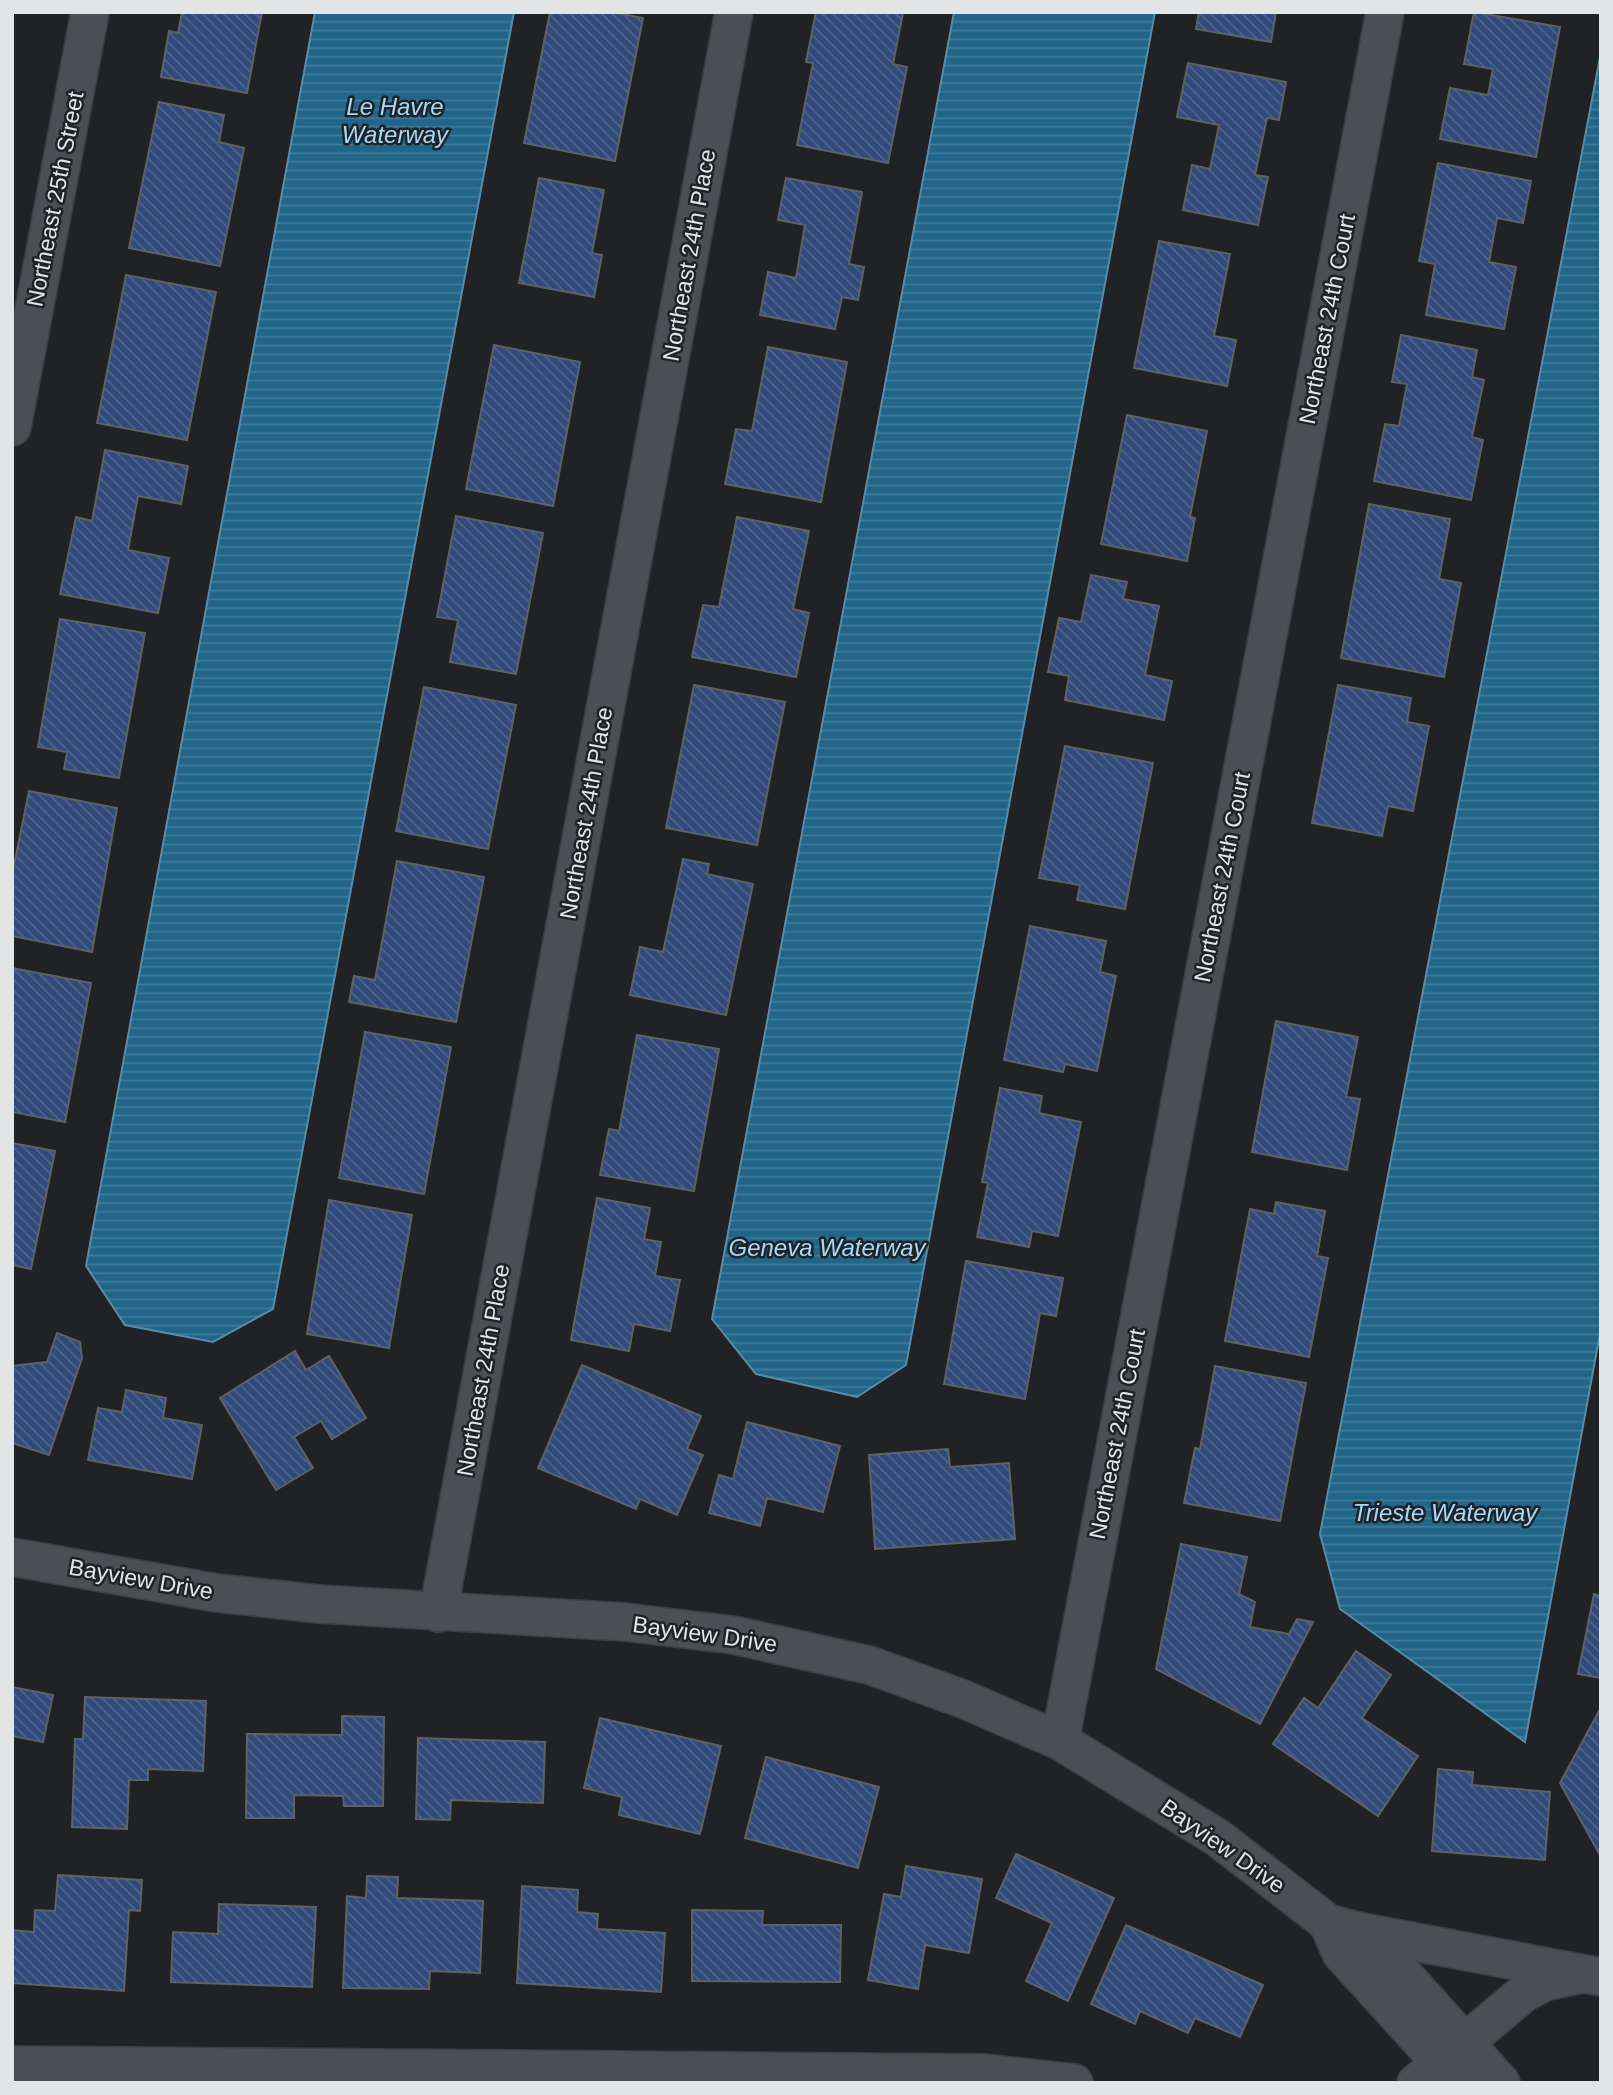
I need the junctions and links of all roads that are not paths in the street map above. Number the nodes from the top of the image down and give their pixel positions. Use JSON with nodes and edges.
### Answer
{"nodes":[{"id":1,"x":90,"y":12,"type":"edge"},
{"id":2,"x":734,"y":12,"type":"edge"},
{"id":3,"x":1385,"y":12,"type":"edge"},
{"id":4,"x":12,"y":427,"type":"edge"},
{"id":5,"x":12,"y":1556,"type":"edge"},
{"id":6,"x":438,"y":1614,"type":"junction"},
{"id":7,"x":1060,"y":1741,"type":"junction"},
{"id":8,"x":1343,"y":1927,"type":"junction"},
{"id":9,"x":1592,"y":1975,"type":"edge"},
{"id":10,"x":12,"y":2065,"type":"edge"},
{"id":11,"x":1445,"y":2067,"type":"edge"},
{"id":12,"x":1074,"y":2083,"type":"edge"},
{"id":13,"x":1501,"y":2083,"type":"edge"}],
"edges":[{"from":1,"to":4,"type":"street","name":"Northeast 25th Street"},
{"from":2,"to":6,"type":"street","name":"Northeast 24th Place"},
{"from":3,"to":7,"type":"street","name":"Northeast 24th Court"},
{"from":5,"to":6,"type":"street","name":"Bayview Drive"},
{"from":6,"to":7,"type":"street","name":"Bayview Drive"},
{"from":7,"to":8,"type":"street","name":"Bayview Drive"},
{"from":8,"to":9,"type":"street"},
{"from":8,"to":11,"type":"street","name":"Bayview Drive"},
{"from":9,"to":11,"type":"street"},
{"from":10,"to":12,"type":"street"},
{"from":11,"to":13,"type":"street","name":"Bayview Drive"}]}
